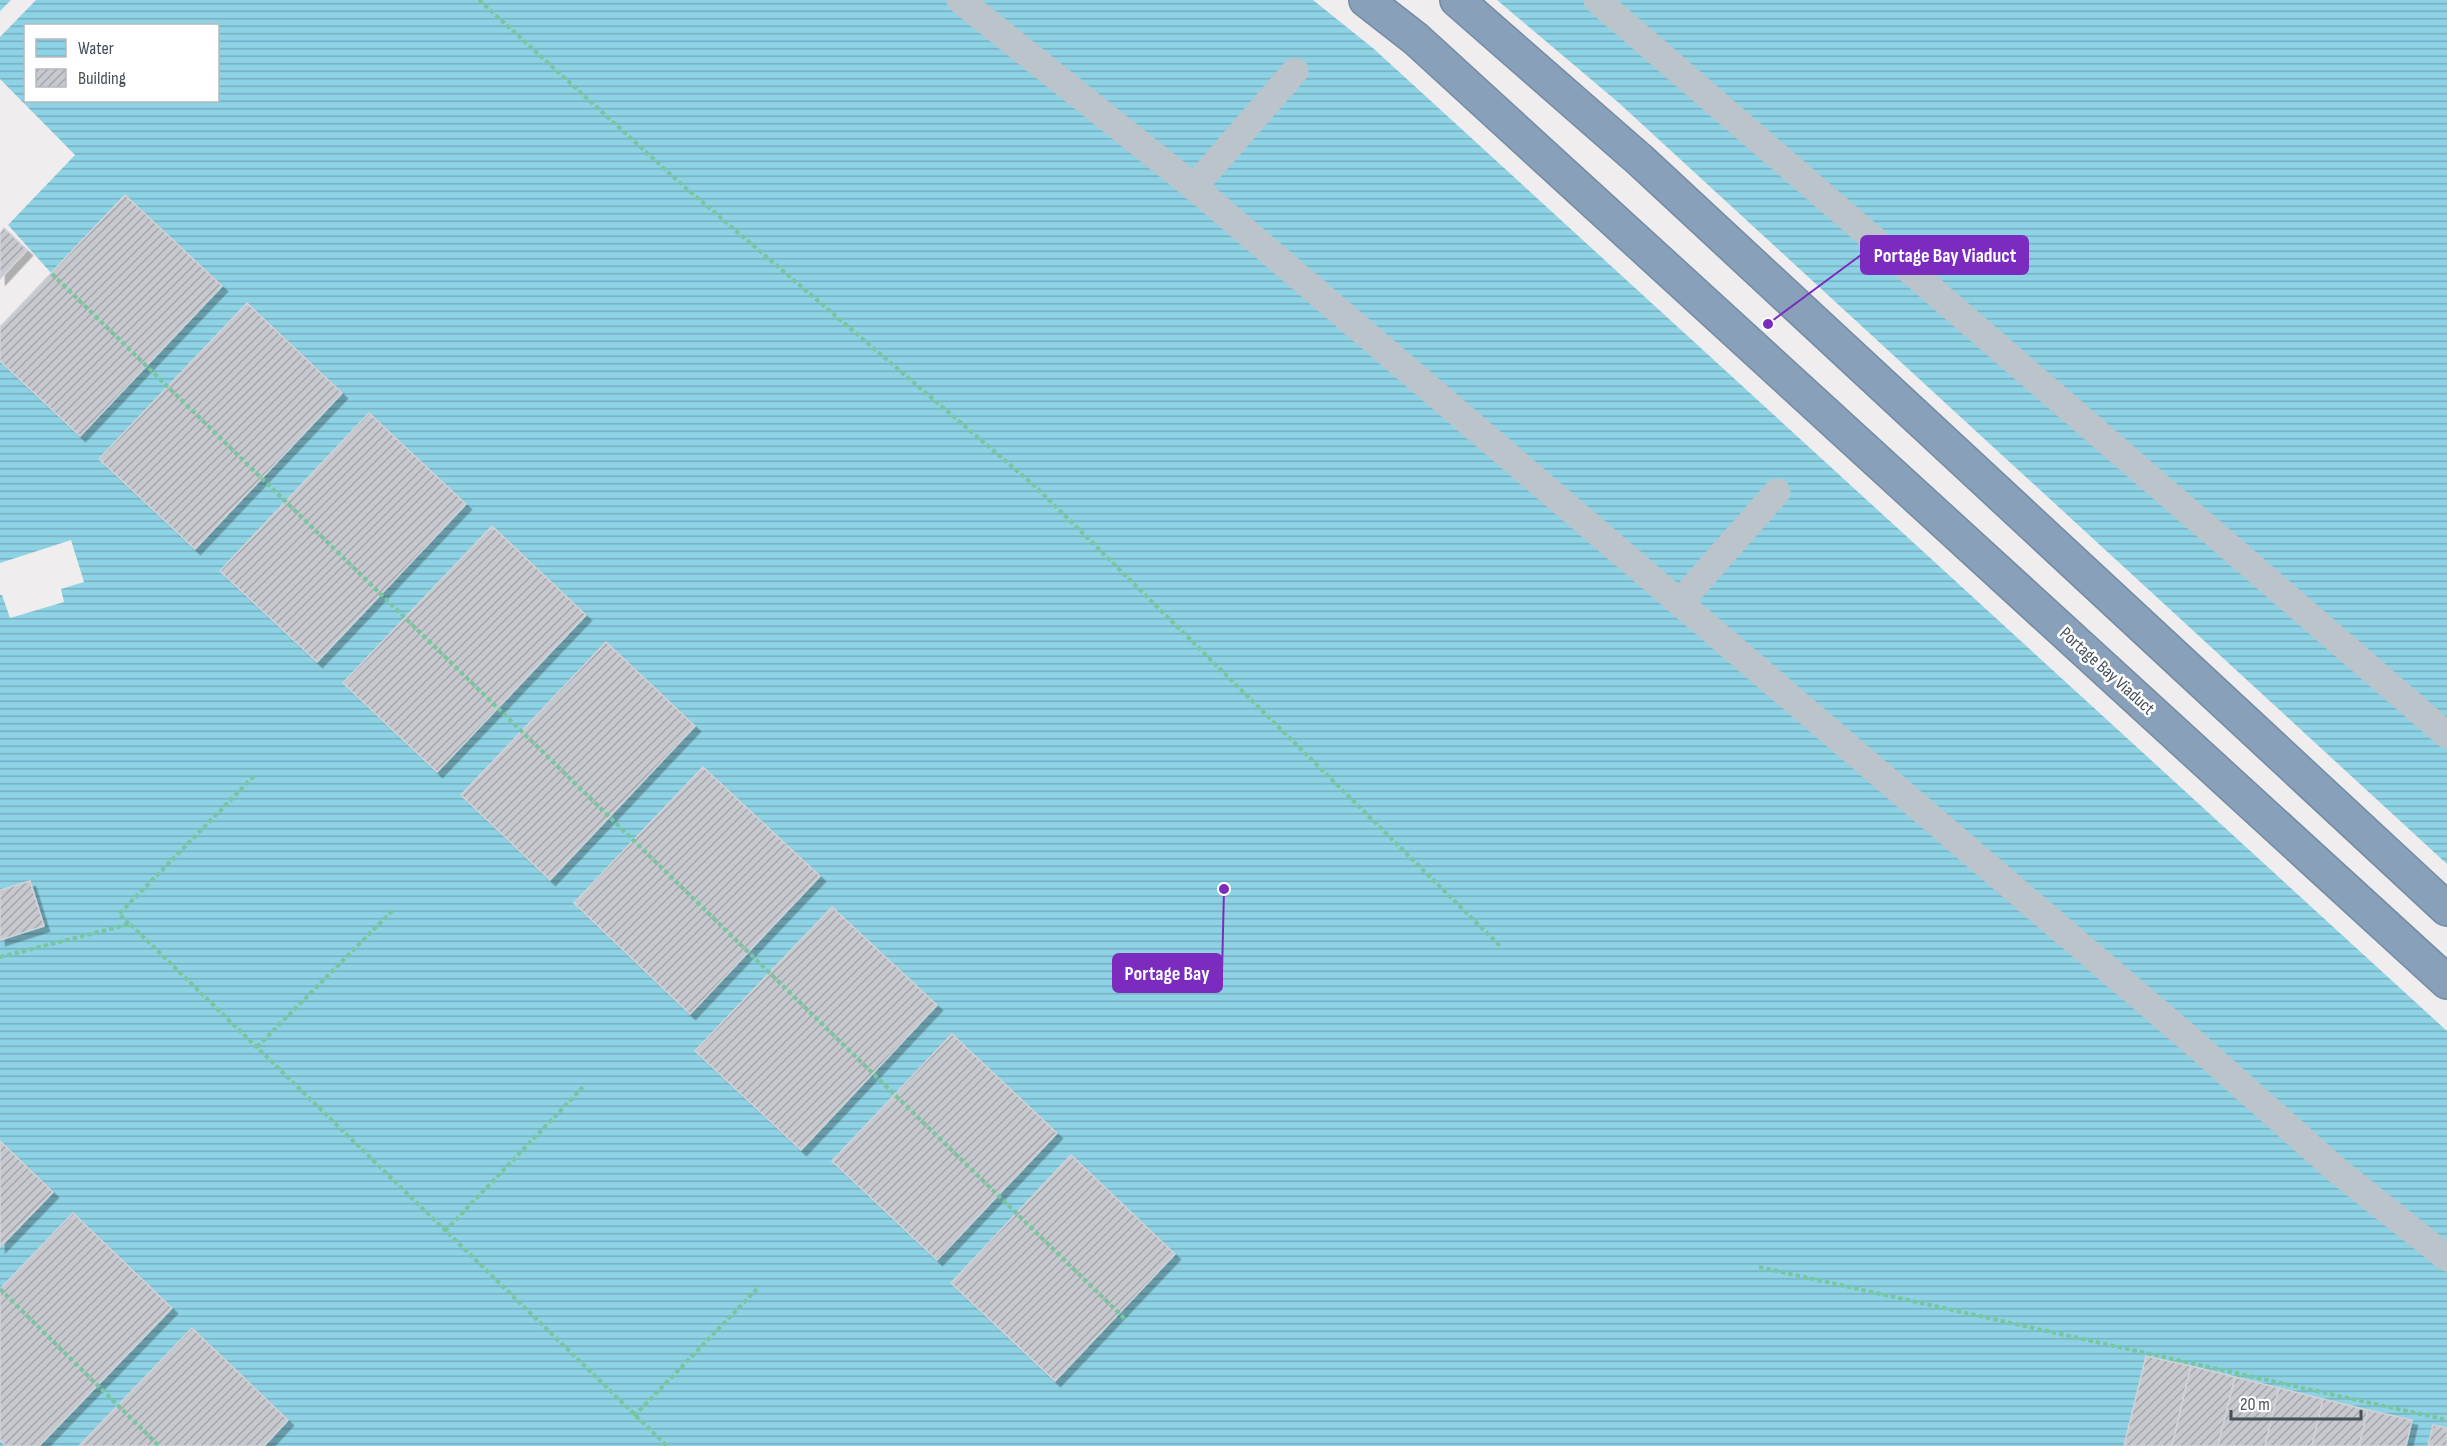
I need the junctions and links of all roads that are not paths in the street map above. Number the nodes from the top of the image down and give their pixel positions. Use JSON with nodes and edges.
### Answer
{"nodes":[{"id":1,"x":960,"y":0,"type":"edge"},
{"id":2,"x":1366,"y":0,"type":"edge"},
{"id":3,"x":1457,"y":0,"type":"edge"},
{"id":4,"x":1597,"y":0,"type":"edge"},
{"id":5,"x":1295,"y":71,"type":"dead end"},
{"id":6,"x":1194,"y":187,"type":"junction"},
{"id":7,"x":1777,"y":492,"type":"dead end"},
{"id":8,"x":1680,"y":602,"type":"junction"},
{"id":9,"x":2447,"y":735,"type":"edge"},
{"id":10,"x":2447,"y":909,"type":"edge"},
{"id":11,"x":2447,"y":982,"type":"edge"},
{"id":12,"x":2447,"y":1258,"type":"edge"}],
"edges":[{"from":1,"to":6,"type":"lane"},
{"from":2,"to":11,"type":"highway","name":"Portage Bay Viaduct"},
{"from":3,"to":10,"type":"highway"},
{"from":4,"to":9,"type":"lane"},
{"from":5,"to":6,"type":"lane"},
{"from":6,"to":8,"type":"lane"},
{"from":7,"to":8,"type":"lane"},
{"from":8,"to":12,"type":"lane"}]}
